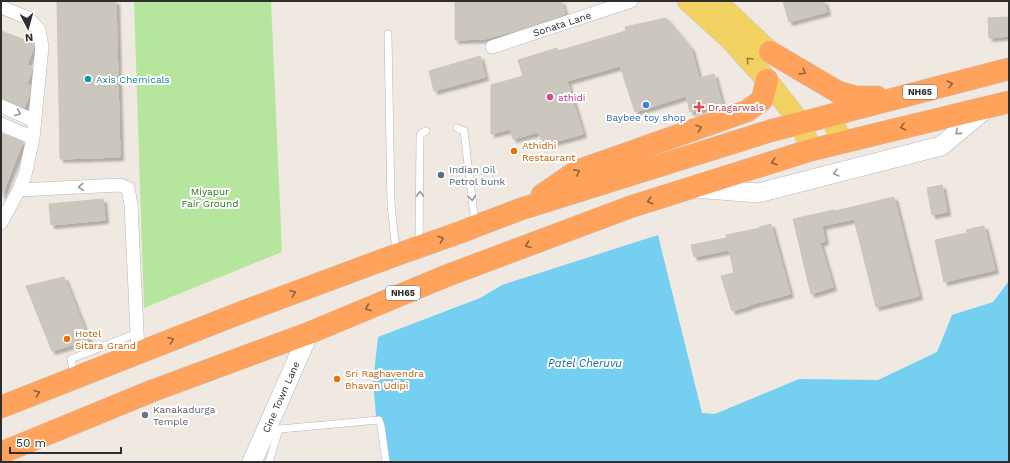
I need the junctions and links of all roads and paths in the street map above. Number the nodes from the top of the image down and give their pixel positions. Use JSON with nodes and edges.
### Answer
{"nodes":[{"id":1,"x":631,"y":1,"type":"edge"},
{"id":2,"x":688,"y":1,"type":"edge"},
{"id":3,"x":716,"y":1,"type":"edge"},
{"id":4,"x":1,"y":7,"type":"edge"},
{"id":5,"x":388,"y":34,"type":"dead end"},
{"id":6,"x":492,"y":46,"type":"dead end"},
{"id":7,"x":770,"y":52,"type":"joint"},
{"id":8,"x":1009,"y":70,"type":"edge"},
{"id":9,"x":767,"y":80,"type":"junction"},
{"id":10,"x":900,"y":97,"type":"junction"},
{"id":11,"x":1009,"y":102,"type":"edge"},
{"id":12,"x":1,"y":106,"type":"edge"},
{"id":13,"x":988,"y":107,"type":"junction"},
{"id":14,"x":831,"y":115,"type":"junction"},
{"id":15,"x":35,"y":121,"type":"junction"},
{"id":16,"x":800,"y":122,"type":"junction"},
{"id":17,"x":1,"y":124,"type":"edge"},
{"id":18,"x":457,"y":128,"type":"dead end"},
{"id":19,"x":426,"y":131,"type":"dead end"},
{"id":20,"x":34,"y":138,"type":"junction"},
{"id":21,"x":841,"y":142,"type":"junction"},
{"id":22,"x":811,"y":150,"type":"junction"},
{"id":23,"x":692,"y":188,"type":"junction"},
{"id":24,"x":19,"y":190,"type":"junction"},
{"id":25,"x":521,"y":209,"type":"junction"},
{"id":26,"x":1,"y":223,"type":"edge"},
{"id":27,"x":476,"y":226,"type":"junction"},
{"id":28,"x":419,"y":247,"type":"junction"},
{"id":29,"x":396,"y":255,"type":"junction"},
{"id":30,"x":309,"y":332,"type":"junction"},
{"id":31,"x":138,"y":343,"type":"junction"},
{"id":32,"x":1,"y":407,"type":"edge"},
{"id":33,"x":273,"y":429,"type":"junction"},
{"id":34,"x":1,"y":453,"type":"edge"},
{"id":35,"x":252,"y":462,"type":"edge"},
{"id":36,"x":269,"y":462,"type":"edge"},
{"id":37,"x":386,"y":462,"type":"edge"}],
"edges":[{"from":1,"to":6,"type":"street","name":"Sonata Lane"},
{"from":9,"to":2,"type":"main road","one_way":true},
{"from":3,"to":7,"type":"main road"},
{"from":4,"to":15,"type":"street"},
{"from":5,"to":29,"type":"lane"},
{"from":7,"to":10,"type":"highway","one_way":true},
{"from":10,"to":8,"type":"highway","number":"NH65","one_way":true},
{"from":9,"to":16,"type":"main road"},
{"from":25,"to":9,"type":"highway","one_way":true},
{"from":10,"to":14,"type":"highway","number":"NH65"},
{"from":11,"to":13,"type":"highway","number":"NH65"},
{"from":12,"to":15,"type":"street","one_way":true},
{"from":13,"to":21,"type":"highway","number":"NH65","one_way":true},
{"from":13,"to":23,"type":"street","one_way":true},
{"from":14,"to":16,"type":"highway","number":"NH65"},
{"from":14,"to":21,"type":"main road"},
{"from":15,"to":20,"type":"street"},
{"from":16,"to":22,"type":"main road"},
{"from":16,"to":25,"type":"highway","number":"NH65"},
{"from":17,"to":20,"type":"street"},
{"from":18,"to":27,"type":"lane","one_way":true},
{"from":28,"to":19,"type":"lane","one_way":true},
{"from":20,"to":24,"type":"street"},
{"from":21,"to":22,"type":"highway","number":"NH65"},
{"from":22,"to":23,"type":"highway","number":"NH65","one_way":true},
{"from":23,"to":30,"type":"highway","number":"NH65","one_way":true},
{"from":24,"to":26,"type":"street"},
{"from":31,"to":24,"type":"street","one_way":true},
{"from":25,"to":27,"type":"highway","number":"NH65"},
{"from":28,"to":27,"type":"highway","number":"NH65","one_way":true},
{"from":28,"to":29,"type":"highway","number":"NH65"},
{"from":31,"to":29,"type":"highway","number":"NH65","one_way":true},
{"from":30,"to":33,"type":"street","name":"Cine Town Lane"},
{"from":30,"to":34,"type":"highway","number":"NH65"},
{"from":32,"to":31,"type":"highway","number":"NH65","one_way":true},
{"from":33,"to":35,"type":"street","name":"Cine Town Lane"},
{"from":33,"to":36,"type":"lane"},
{"from":33,"to":37,"type":"lane"}]}
